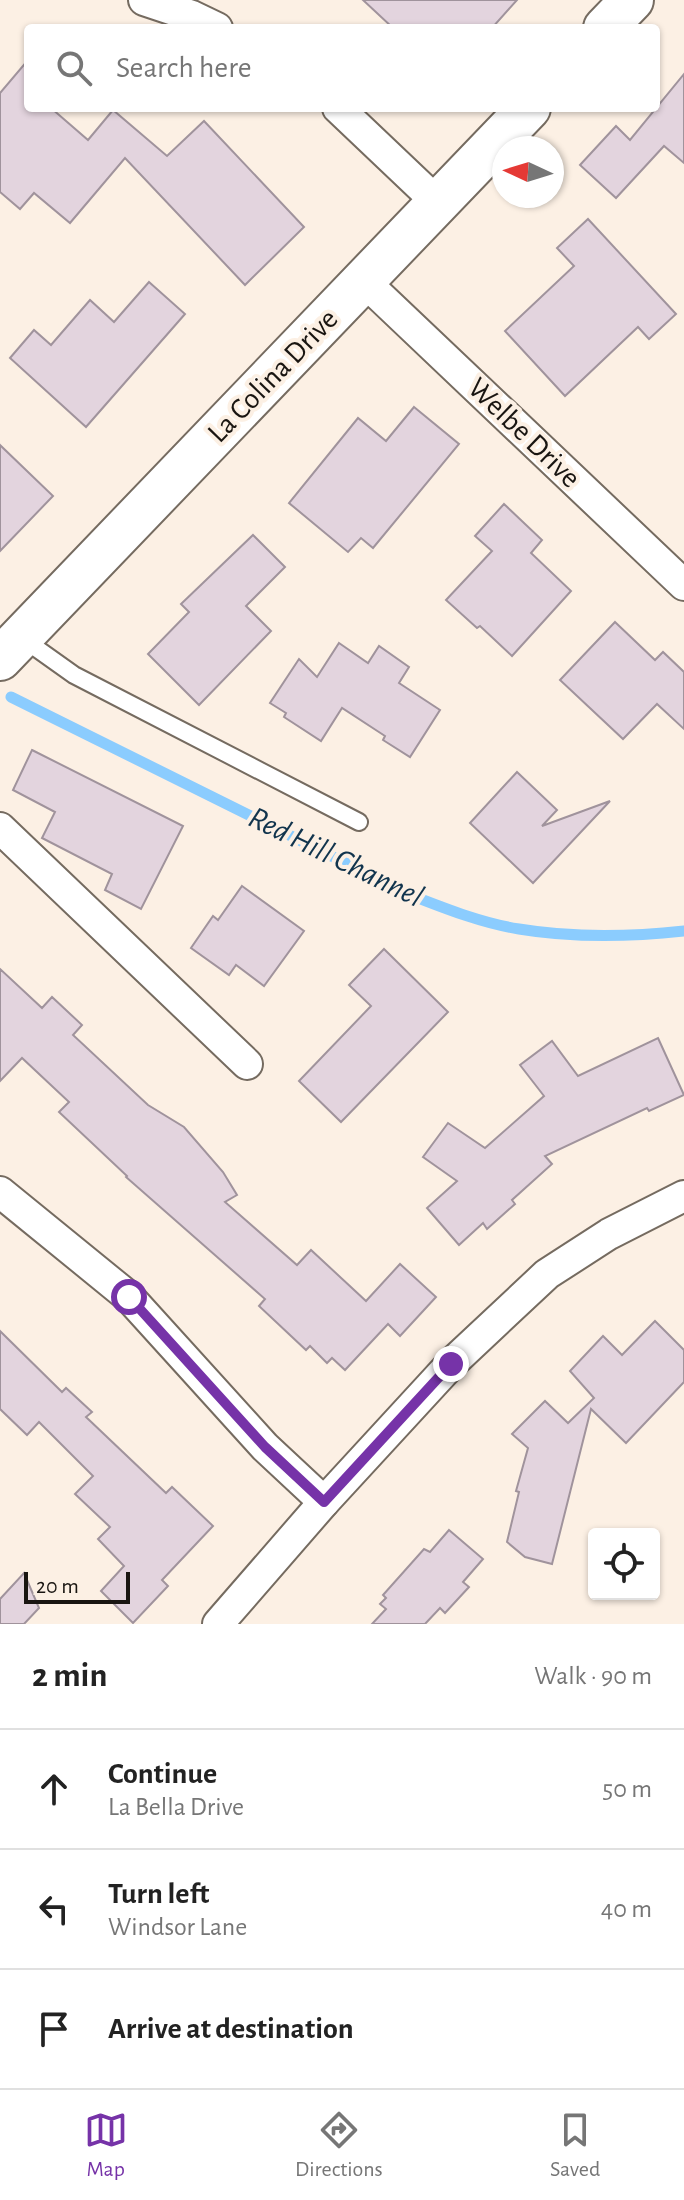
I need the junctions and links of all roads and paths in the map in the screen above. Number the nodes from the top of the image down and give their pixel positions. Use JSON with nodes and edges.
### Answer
{"nodes":[{"id":1,"x":144,"y":0,"type":"edge"},
{"id":2,"x":632,"y":0,"type":"edge"},
{"id":3,"x":209,"y":24,"type":"edge"},
{"id":4,"x":609,"y":24,"type":"edge"},
{"id":5,"x":342,"y":112,"type":"edge"},
{"id":6,"x":525,"y":112,"type":"edge"},
{"id":7,"x":438,"y":203,"type":"junction"},
{"id":8,"x":364,"y":281,"type":"junction"},
{"id":9,"x":684,"y":585,"type":"edge"},
{"id":10,"x":9,"y":642,"type":"edge"},
{"id":11,"x":359,"y":822,"type":"dead end"},
{"id":12,"x":0,"y":828,"type":"edge"},
{"id":13,"x":247,"y":1064,"type":"dead end"},
{"id":14,"x":0,"y":1192,"type":"edge"},
{"id":15,"x":684,"y":1196,"type":"edge"},
{"id":16,"x":324,"y":1502,"type":"junction"},
{"id":17,"x":218,"y":1624,"type":"edge"}],
"edges":[{"from":1,"to":3,"type":"street"},
{"from":2,"to":4,"type":"street"},
{"from":5,"to":7,"type":"street"},
{"from":6,"to":7,"type":"street","name":"La Colina Drive"},
{"from":7,"to":8,"type":"street","name":"La Colina Drive"},
{"from":8,"to":9,"type":"street","name":"Welbe Drive"},
{"from":8,"to":10,"type":"street","name":"La Colina Drive"},
{"from":10,"to":11,"type":"lane"},
{"from":12,"to":13,"type":"street"},
{"from":14,"to":16,"type":"street"},
{"from":15,"to":16,"type":"street"},
{"from":16,"to":17,"type":"street"}]}
